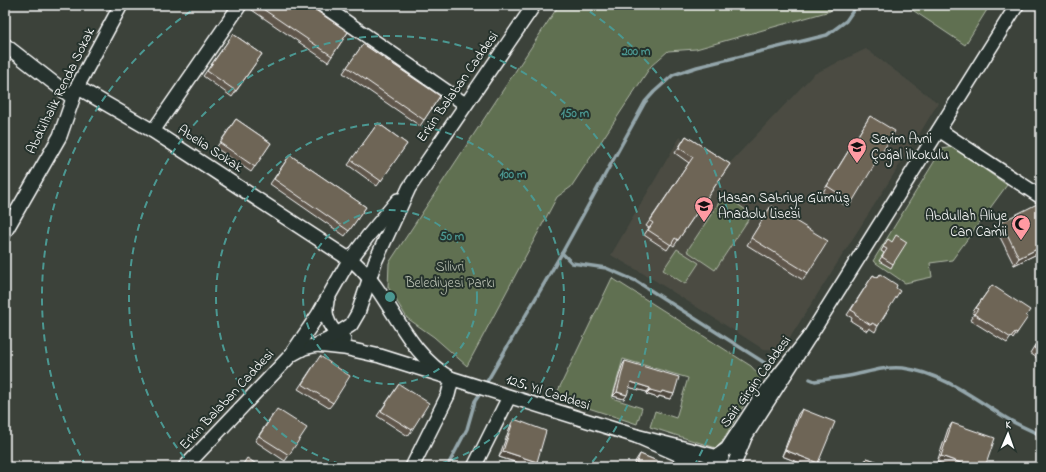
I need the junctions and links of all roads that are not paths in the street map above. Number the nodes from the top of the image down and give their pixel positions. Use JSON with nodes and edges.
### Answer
{"nodes":[{"id":1,"x":121,"y":5,"type":"edge"},
{"id":2,"x":240,"y":5,"type":"edge"},
{"id":3,"x":322,"y":5,"type":"edge"},
{"id":4,"x":534,"y":5,"type":"edge"},
{"id":5,"x":1017,"y":5,"type":"edge"},
{"id":6,"x":5,"y":45,"type":"edge"},
{"id":7,"x":75,"y":92,"type":"junction"},
{"id":8,"x":465,"y":104,"type":"junction"},
{"id":9,"x":939,"y":130,"type":"junction"},
{"id":10,"x":153,"y":131,"type":"junction"},
{"id":11,"x":409,"y":188,"type":"junction"},
{"id":12,"x":1041,"y":197,"type":"edge"},
{"id":13,"x":5,"y":232,"type":"edge"},
{"id":14,"x":322,"y":242,"type":"junction"},
{"id":15,"x":350,"y":260,"type":"junction"},
{"id":16,"x":340,"y":277,"type":"junction"},
{"id":17,"x":374,"y":284,"type":"junction"},
{"id":18,"x":327,"y":300,"type":"junction"},
{"id":19,"x":337,"y":334,"type":"junction"},
{"id":20,"x":809,"y":337,"type":"junction"},
{"id":21,"x":317,"y":345,"type":"junction"},
{"id":22,"x":291,"y":355,"type":"junction"},
{"id":23,"x":380,"y":356,"type":"junction"},
{"id":24,"x":452,"y":379,"type":"junction"},
{"id":25,"x":509,"y":397,"type":"junction"},
{"id":26,"x":636,"y":436,"type":"junction"},
{"id":27,"x":716,"y":456,"type":"junction"},
{"id":28,"x":735,"y":466,"type":"edge"},
{"id":29,"x":185,"y":467,"type":"edge"},
{"id":30,"x":412,"y":467,"type":"edge"},
{"id":31,"x":474,"y":467,"type":"edge"},
{"id":32,"x":697,"y":467,"type":"edge"},
{"id":33,"x":707,"y":467,"type":"edge"}],
"edges":[{"from":1,"to":7,"type":"street","name":"Abdülhalik Renda Sokak"},
{"from":2,"to":10,"type":"street"},
{"from":3,"to":8,"type":"street"},
{"from":4,"to":8,"type":"street","name":"Erkin Balaban Caddesi"},
{"from":5,"to":9,"type":"street"},
{"from":6,"to":7,"type":"street","name":"Abelia Sokak"},
{"from":7,"to":10,"type":"street","name":"Abelia Sokak"},
{"from":7,"to":13,"type":"street","name":"Abdülhalik Renda Sokak"},
{"from":8,"to":11,"type":"street","name":"Erkin Balaban Caddesi"},
{"from":9,"to":12,"type":"street"},
{"from":9,"to":20,"type":"street"},
{"from":10,"to":14,"type":"street","name":"Abelia Sokak"},
{"from":11,"to":15,"type":"street","name":"Erkin Balaban Caddesi"},
{"from":11,"to":17,"type":"street","name":"Erkin Balaban Caddesi"},
{"from":14,"to":15,"type":"street"},
{"from":14,"to":16,"type":"street"},
{"from":15,"to":16,"type":"street","name":"Erkin Balaban Caddesi"},
{"from":15,"to":17,"type":"street"},
{"from":16,"to":18,"type":"street","name":"Erkin Balaban Caddesi"},
{"from":17,"to":19,"type":"street","name":"Erkin Balaban Caddesi"},
{"from":17,"to":24,"type":"street"},
{"from":18,"to":19,"type":"street"},
{"from":18,"to":22,"type":"street","name":"Erkin Balaban Caddesi"},
{"from":19,"to":21,"type":"street","name":"Erkin Balaban Caddesi"},
{"from":19,"to":23,"type":"street"},
{"from":20,"to":27,"type":"street","name":"Sait Girgin Caddesi"},
{"from":20,"to":28,"type":"street","name":"Sait Girgin Caddesi"},
{"from":21,"to":22,"type":"street","name":"Erkin Balaban Caddesi"},
{"from":21,"to":23,"type":"street"},
{"from":22,"to":29,"type":"street","name":"Erkin Balaban Caddesi"},
{"from":23,"to":24,"type":"street","name":"125. Yıl Caddesi"},
{"from":24,"to":25,"type":"street","name":"125. Yıl Caddesi"},
{"from":24,"to":30,"type":"street"},
{"from":25,"to":26,"type":"street","name":"125. Yıl Caddesi"},
{"from":25,"to":31,"type":"street"},
{"from":26,"to":27,"type":"street","name":"125. Yıl Caddesi"},
{"from":26,"to":32,"type":"street","name":"125. Yıl Caddesi"},
{"from":27,"to":28,"type":"street","name":"125. Yıl Caddesi"},
{"from":27,"to":33,"type":"street","name":"Sait Girgin Caddesi"}]}
